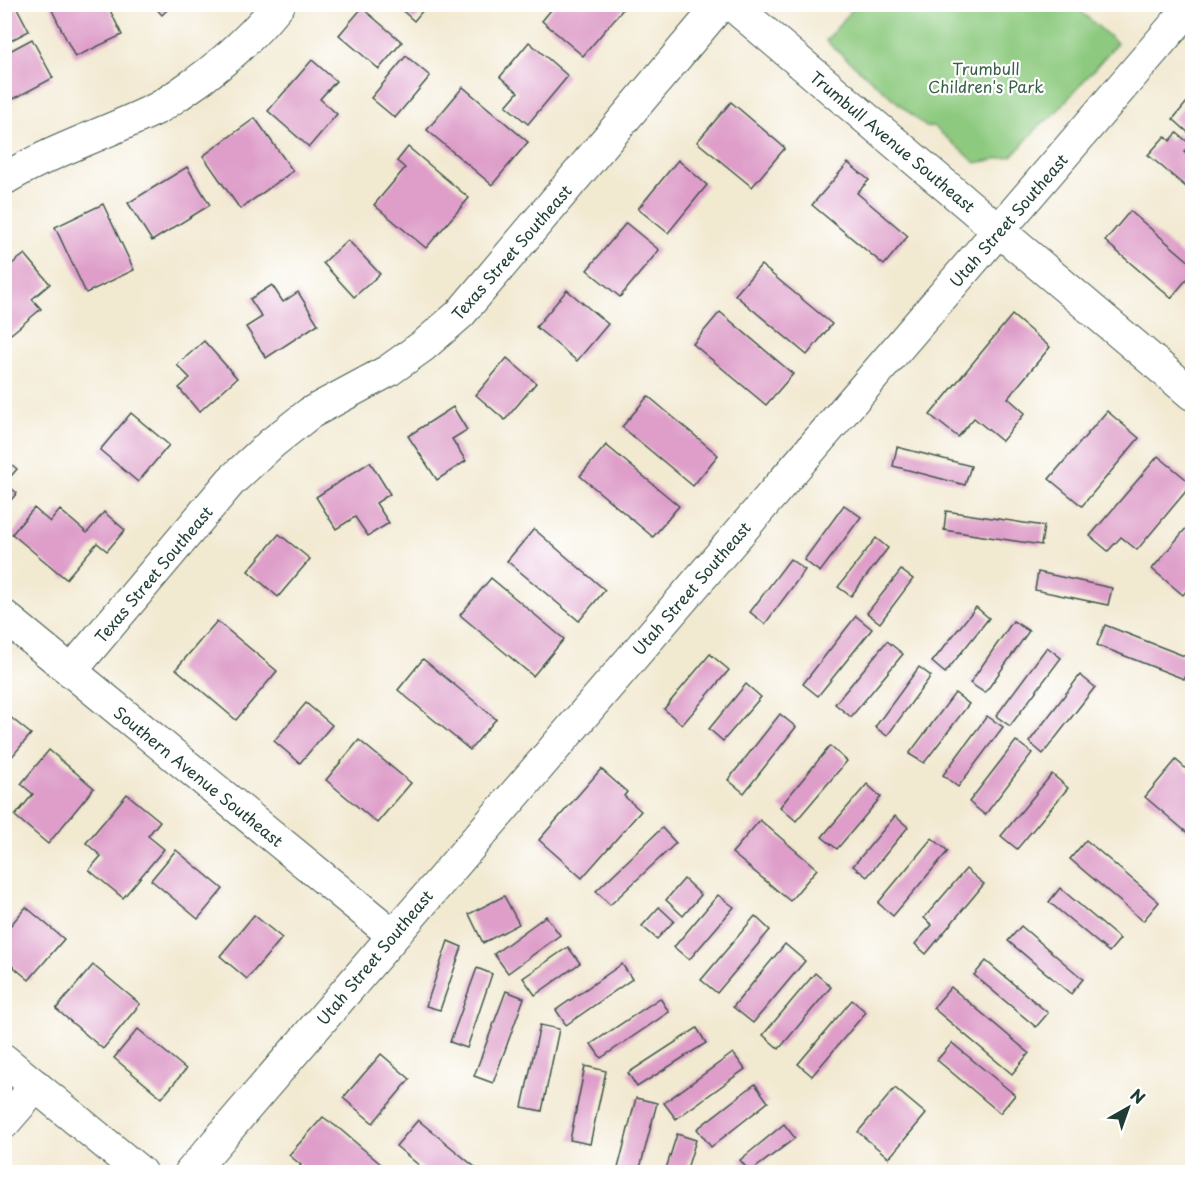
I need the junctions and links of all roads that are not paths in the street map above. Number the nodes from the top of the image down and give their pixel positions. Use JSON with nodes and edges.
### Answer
{"nodes":[{"id":1,"x":279,"y":4,"type":"edge"},
{"id":2,"x":721,"y":4,"type":"edge"},
{"id":3,"x":731,"y":4,"type":"edge"},
{"id":4,"x":1192,"y":5,"type":"edge"},
{"id":5,"x":4,"y":179,"type":"edge"},
{"id":6,"x":998,"y":230,"type":"junction"},
{"id":7,"x":1192,"y":394,"type":"edge"},
{"id":8,"x":4,"y":616,"type":"edge"},
{"id":9,"x":71,"y":671,"type":"junction"},
{"id":10,"x":393,"y":935,"type":"junction"},
{"id":11,"x":4,"y":1060,"type":"edge"},
{"id":12,"x":36,"y":1086,"type":"junction"},
{"id":13,"x":4,"y":1123,"type":"edge"},
{"id":14,"x":140,"y":1173,"type":"edge"},
{"id":15,"x":191,"y":1173,"type":"edge"}],
"edges":[{"from":1,"to":5,"type":"street"},
{"from":2,"to":9,"type":"street","name":"Texas Street Southeast"},
{"from":3,"to":6,"type":"street","name":"Trumbull Avenue Southeast"},
{"from":4,"to":6,"type":"street","name":"Utah Street Southeast"},
{"from":6,"to":7,"type":"street","name":"Trumbull Avenue Southeast"},
{"from":6,"to":10,"type":"street","name":"Utah Street Southeast"},
{"from":8,"to":9,"type":"street","name":"Southern Avenue Southeast"},
{"from":9,"to":10,"type":"street","name":"Southern Avenue Southeast"},
{"from":10,"to":15,"type":"street","name":"Utah Street Southeast"},
{"from":11,"to":12,"type":"street"},
{"from":12,"to":13,"type":"street"},
{"from":12,"to":14,"type":"street"}]}
